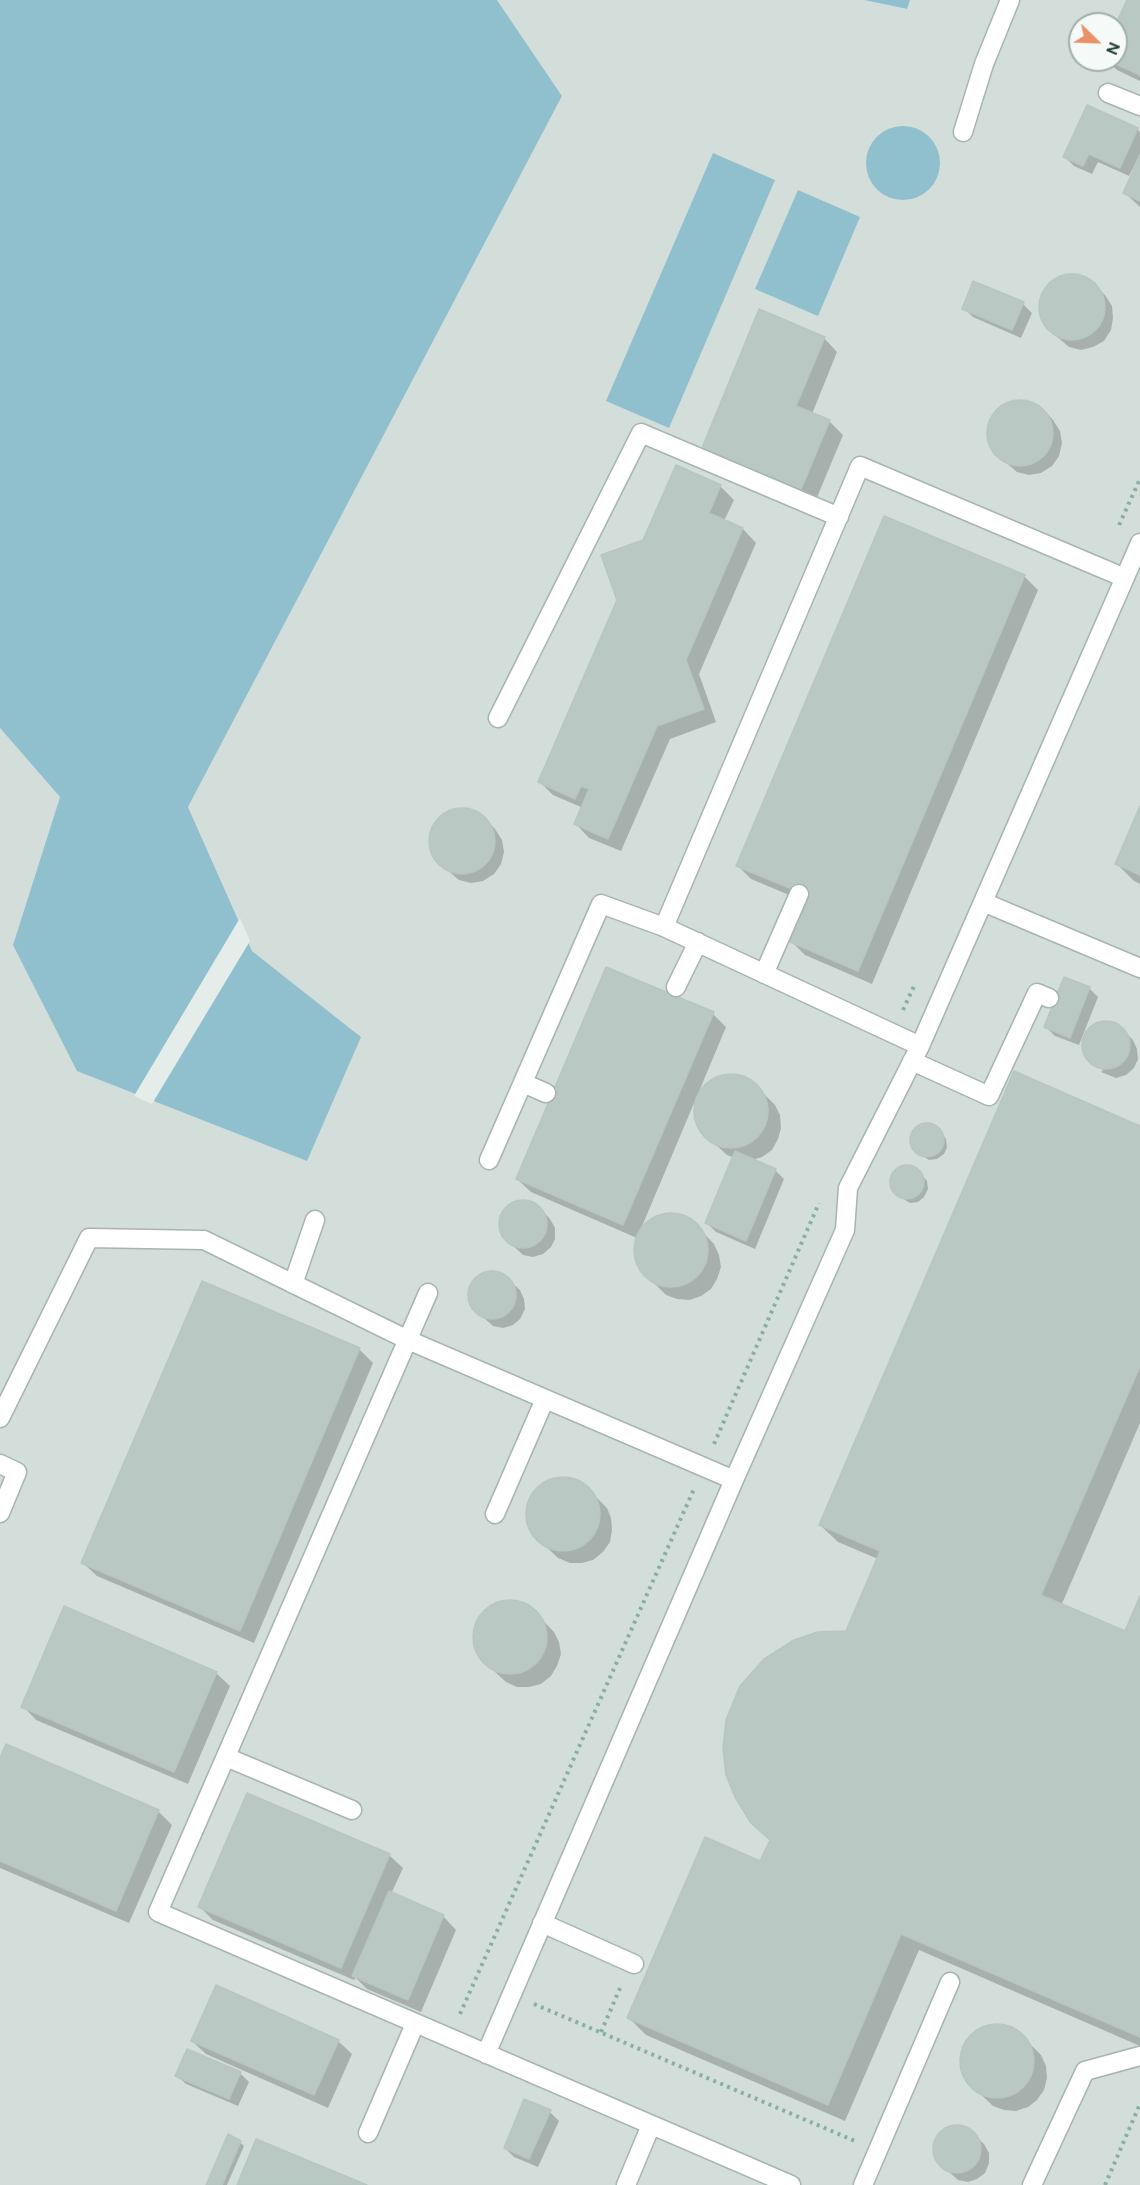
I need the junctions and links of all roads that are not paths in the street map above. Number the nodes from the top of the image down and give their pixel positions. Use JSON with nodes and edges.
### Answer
{"nodes":[{"id":1,"x":1010,"y":0,"type":"edge"},
{"id":2,"x":1108,"y":93,"type":"dead end"},
{"id":3,"x":1140,"y":106,"type":"edge"},
{"id":4,"x":963,"y":132,"type":"dead end"},
{"id":5,"x":839,"y":517,"type":"junction"},
{"id":6,"x":1140,"y":543,"type":"edge"},
{"id":7,"x":1125,"y":578,"type":"junction"},
{"id":8,"x":498,"y":718,"type":"dead end"},
{"id":9,"x":799,"y":894,"type":"dead end"},
{"id":10,"x":983,"y":902,"type":"junction"},
{"id":11,"x":664,"y":927,"type":"junction"},
{"id":12,"x":698,"y":942,"type":"junction"},
{"id":13,"x":1140,"y":968,"type":"edge"},
{"id":14,"x":764,"y":974,"type":"junction"},
{"id":15,"x":676,"y":987,"type":"dead end"},
{"id":16,"x":1049,"y":998,"type":"dead end"},
{"id":17,"x":916,"y":1053,"type":"junction"},
{"id":18,"x":523,"y":1083,"type":"junction"},
{"id":19,"x":546,"y":1093,"type":"dead end"},
{"id":20,"x":489,"y":1160,"type":"dead end"},
{"id":21,"x":315,"y":1220,"type":"dead end"},
{"id":22,"x":294,"y":1284,"type":"junction"},
{"id":23,"x":428,"y":1293,"type":"dead end"},
{"id":24,"x":408,"y":1340,"type":"junction"},
{"id":25,"x":545,"y":1399,"type":"junction"},
{"id":26,"x":0,"y":1418,"type":"edge"},
{"id":27,"x":0,"y":1464,"type":"edge"},
{"id":28,"x":734,"y":1480,"type":"junction"},
{"id":29,"x":0,"y":1514,"type":"edge"},
{"id":30,"x":495,"y":1514,"type":"dead end"},
{"id":31,"x":226,"y":1757,"type":"junction"},
{"id":32,"x":352,"y":1810,"type":"dead end"},
{"id":33,"x":542,"y":1923,"type":"junction"},
{"id":34,"x":634,"y":1964,"type":"dead end"},
{"id":35,"x":950,"y":1982,"type":"dead end"},
{"id":36,"x":415,"y":2024,"type":"junction"},
{"id":37,"x":486,"y":2054,"type":"junction"},
{"id":38,"x":1140,"y":2056,"type":"edge"},
{"id":39,"x":651,"y":2125,"type":"junction"},
{"id":40,"x":368,"y":2133,"type":"dead end"},
{"id":41,"x":626,"y":2185,"type":"edge"},
{"id":42,"x":790,"y":2185,"type":"edge"},
{"id":43,"x":863,"y":2185,"type":"edge"},
{"id":44,"x":1032,"y":2185,"type":"edge"}],
"edges":[{"from":1,"to":4,"type":"lane"},
{"from":2,"to":3,"type":"lane"},
{"from":5,"to":7,"type":"lane"},
{"from":5,"to":8,"type":"lane"},
{"from":5,"to":11,"type":"lane"},
{"from":6,"to":7,"type":"lane"},
{"from":7,"to":10,"type":"lane"},
{"from":9,"to":14,"type":"lane"},
{"from":10,"to":13,"type":"lane"},
{"from":10,"to":17,"type":"lane"},
{"from":11,"to":12,"type":"lane"},
{"from":11,"to":18,"type":"lane"},
{"from":12,"to":14,"type":"lane"},
{"from":12,"to":15,"type":"lane"},
{"from":14,"to":17,"type":"lane"},
{"from":16,"to":17,"type":"lane"},
{"from":17,"to":28,"type":"lane"},
{"from":18,"to":19,"type":"lane"},
{"from":18,"to":20,"type":"lane"},
{"from":21,"to":22,"type":"lane"},
{"from":22,"to":24,"type":"lane"},
{"from":22,"to":26,"type":"lane"},
{"from":23,"to":24,"type":"lane"},
{"from":24,"to":25,"type":"lane"},
{"from":24,"to":31,"type":"lane"},
{"from":25,"to":28,"type":"lane"},
{"from":25,"to":30,"type":"lane"},
{"from":27,"to":29,"type":"lane"},
{"from":28,"to":33,"type":"lane"},
{"from":31,"to":32,"type":"lane"},
{"from":31,"to":36,"type":"lane"},
{"from":33,"to":34,"type":"lane"},
{"from":33,"to":37,"type":"lane"},
{"from":35,"to":43,"type":"lane"},
{"from":36,"to":37,"type":"lane"},
{"from":36,"to":40,"type":"lane"},
{"from":37,"to":39,"type":"lane"},
{"from":38,"to":44,"type":"lane"},
{"from":39,"to":41,"type":"lane"},
{"from":39,"to":42,"type":"lane"}]}
